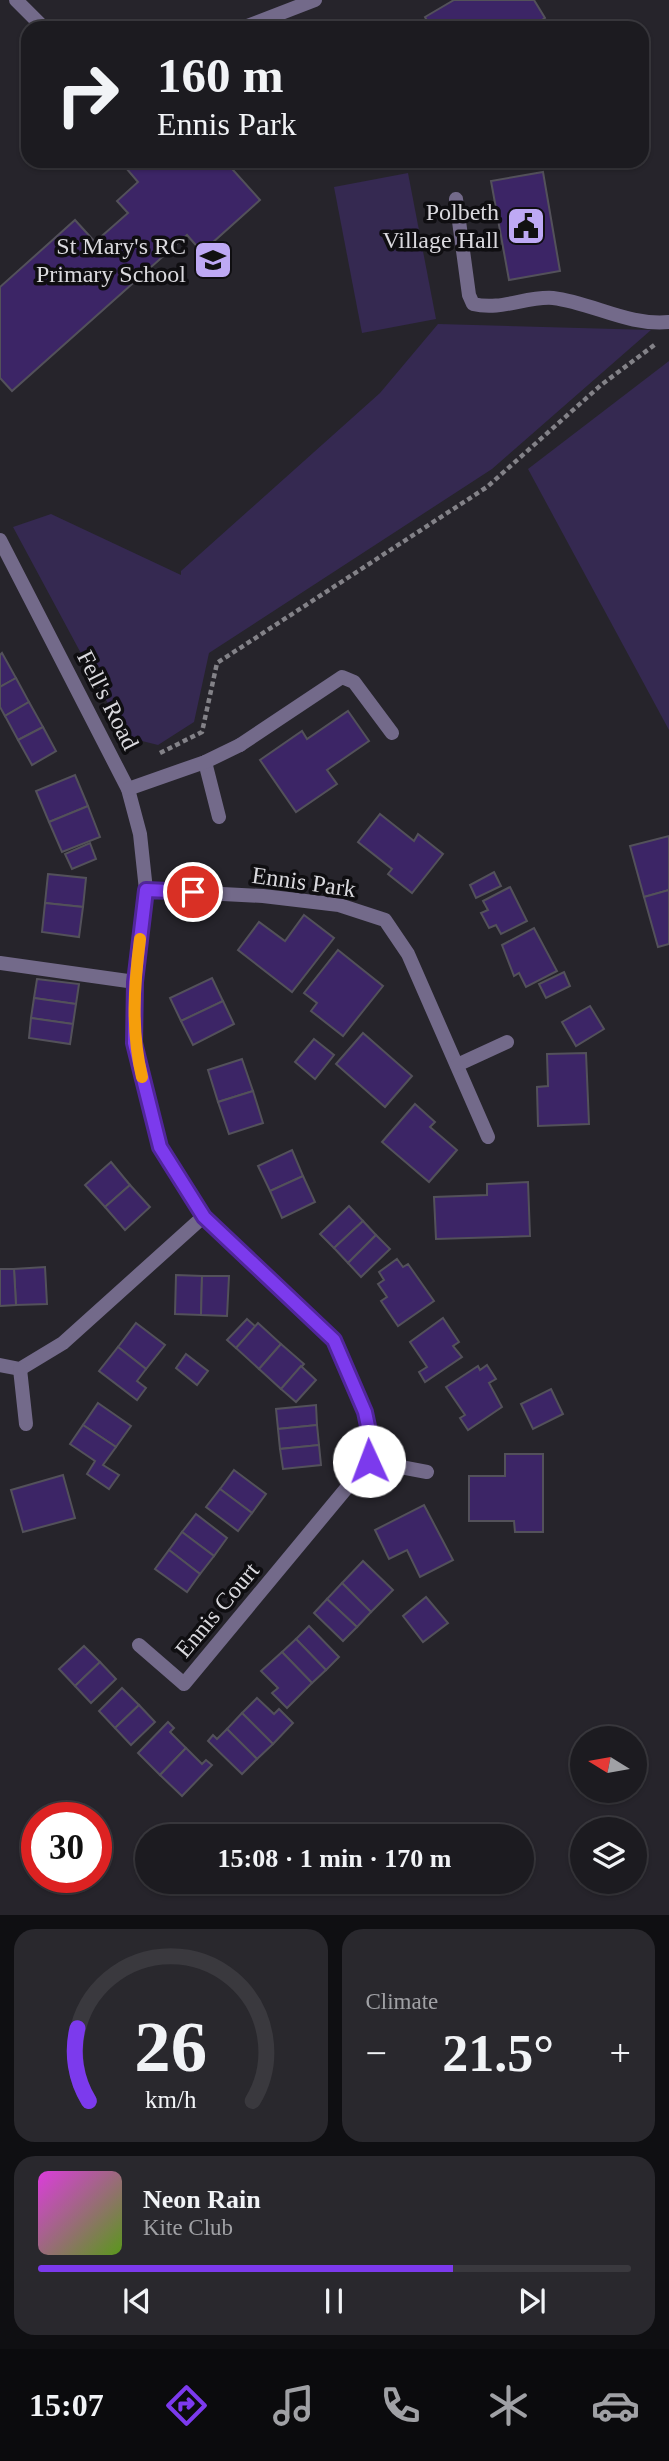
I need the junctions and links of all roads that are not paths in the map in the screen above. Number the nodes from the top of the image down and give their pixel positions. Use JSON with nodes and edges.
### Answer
{"nodes":[{"id":1,"x":16,"y":0,"type":"edge"},
{"id":2,"x":315,"y":0,"type":"edge"},
{"id":3,"x":37,"y":21,"type":"edge"},
{"id":4,"x":260,"y":21,"type":"edge"},
{"id":5,"x":456,"y":199,"type":"dead end"},
{"id":6,"x":669,"y":323,"type":"edge"},
{"id":7,"x":0,"y":540,"type":"edge"},
{"id":8,"x":392,"y":733,"type":"dead end"},
{"id":9,"x":205,"y":762,"type":"junction"},
{"id":10,"x":128,"y":789,"type":"junction"},
{"id":11,"x":219,"y":817,"type":"dead end"},
{"id":12,"x":146,"y":890,"type":"junction"},
{"id":13,"x":0,"y":963,"type":"edge"},
{"id":14,"x":135,"y":982,"type":"junction"},
{"id":15,"x":507,"y":1042,"type":"dead end"},
{"id":16,"x":457,"y":1065,"type":"junction"},
{"id":17,"x":488,"y":1137,"type":"dead end"},
{"id":18,"x":204,"y":1217,"type":"junction"},
{"id":19,"x":0,"y":1365,"type":"edge"},
{"id":20,"x":20,"y":1369,"type":"junction"},
{"id":21,"x":26,"y":1424,"type":"dead end"},
{"id":22,"x":369,"y":1461,"type":"junction"},
{"id":23,"x":427,"y":1472,"type":"dead end"},
{"id":24,"x":139,"y":1645,"type":"dead end"}],
"edges":[{"from":1,"to":3,"type":"street"},
{"from":2,"to":4,"type":"street"},
{"from":5,"to":6,"type":"street"},
{"from":7,"to":10,"type":"street","name":"Fell's Road"},
{"from":8,"to":9,"type":"street"},
{"from":9,"to":10,"type":"street"},
{"from":9,"to":11,"type":"street"},
{"from":10,"to":12,"type":"street","name":"Fell's Road"},
{"from":12,"to":14,"type":"street"},
{"from":12,"to":16,"type":"street","name":"Ennis Park"},
{"from":13,"to":14,"type":"street"},
{"from":14,"to":18,"type":"street"},
{"from":15,"to":16,"type":"street"},
{"from":16,"to":17,"type":"street","name":"Ennis Park"},
{"from":18,"to":20,"type":"street"},
{"from":18,"to":22,"type":"street"},
{"from":19,"to":20,"type":"street"},
{"from":20,"to":21,"type":"street"},
{"from":22,"to":23,"type":"street"},
{"from":22,"to":24,"type":"street","name":"Ennis Court"}]}
